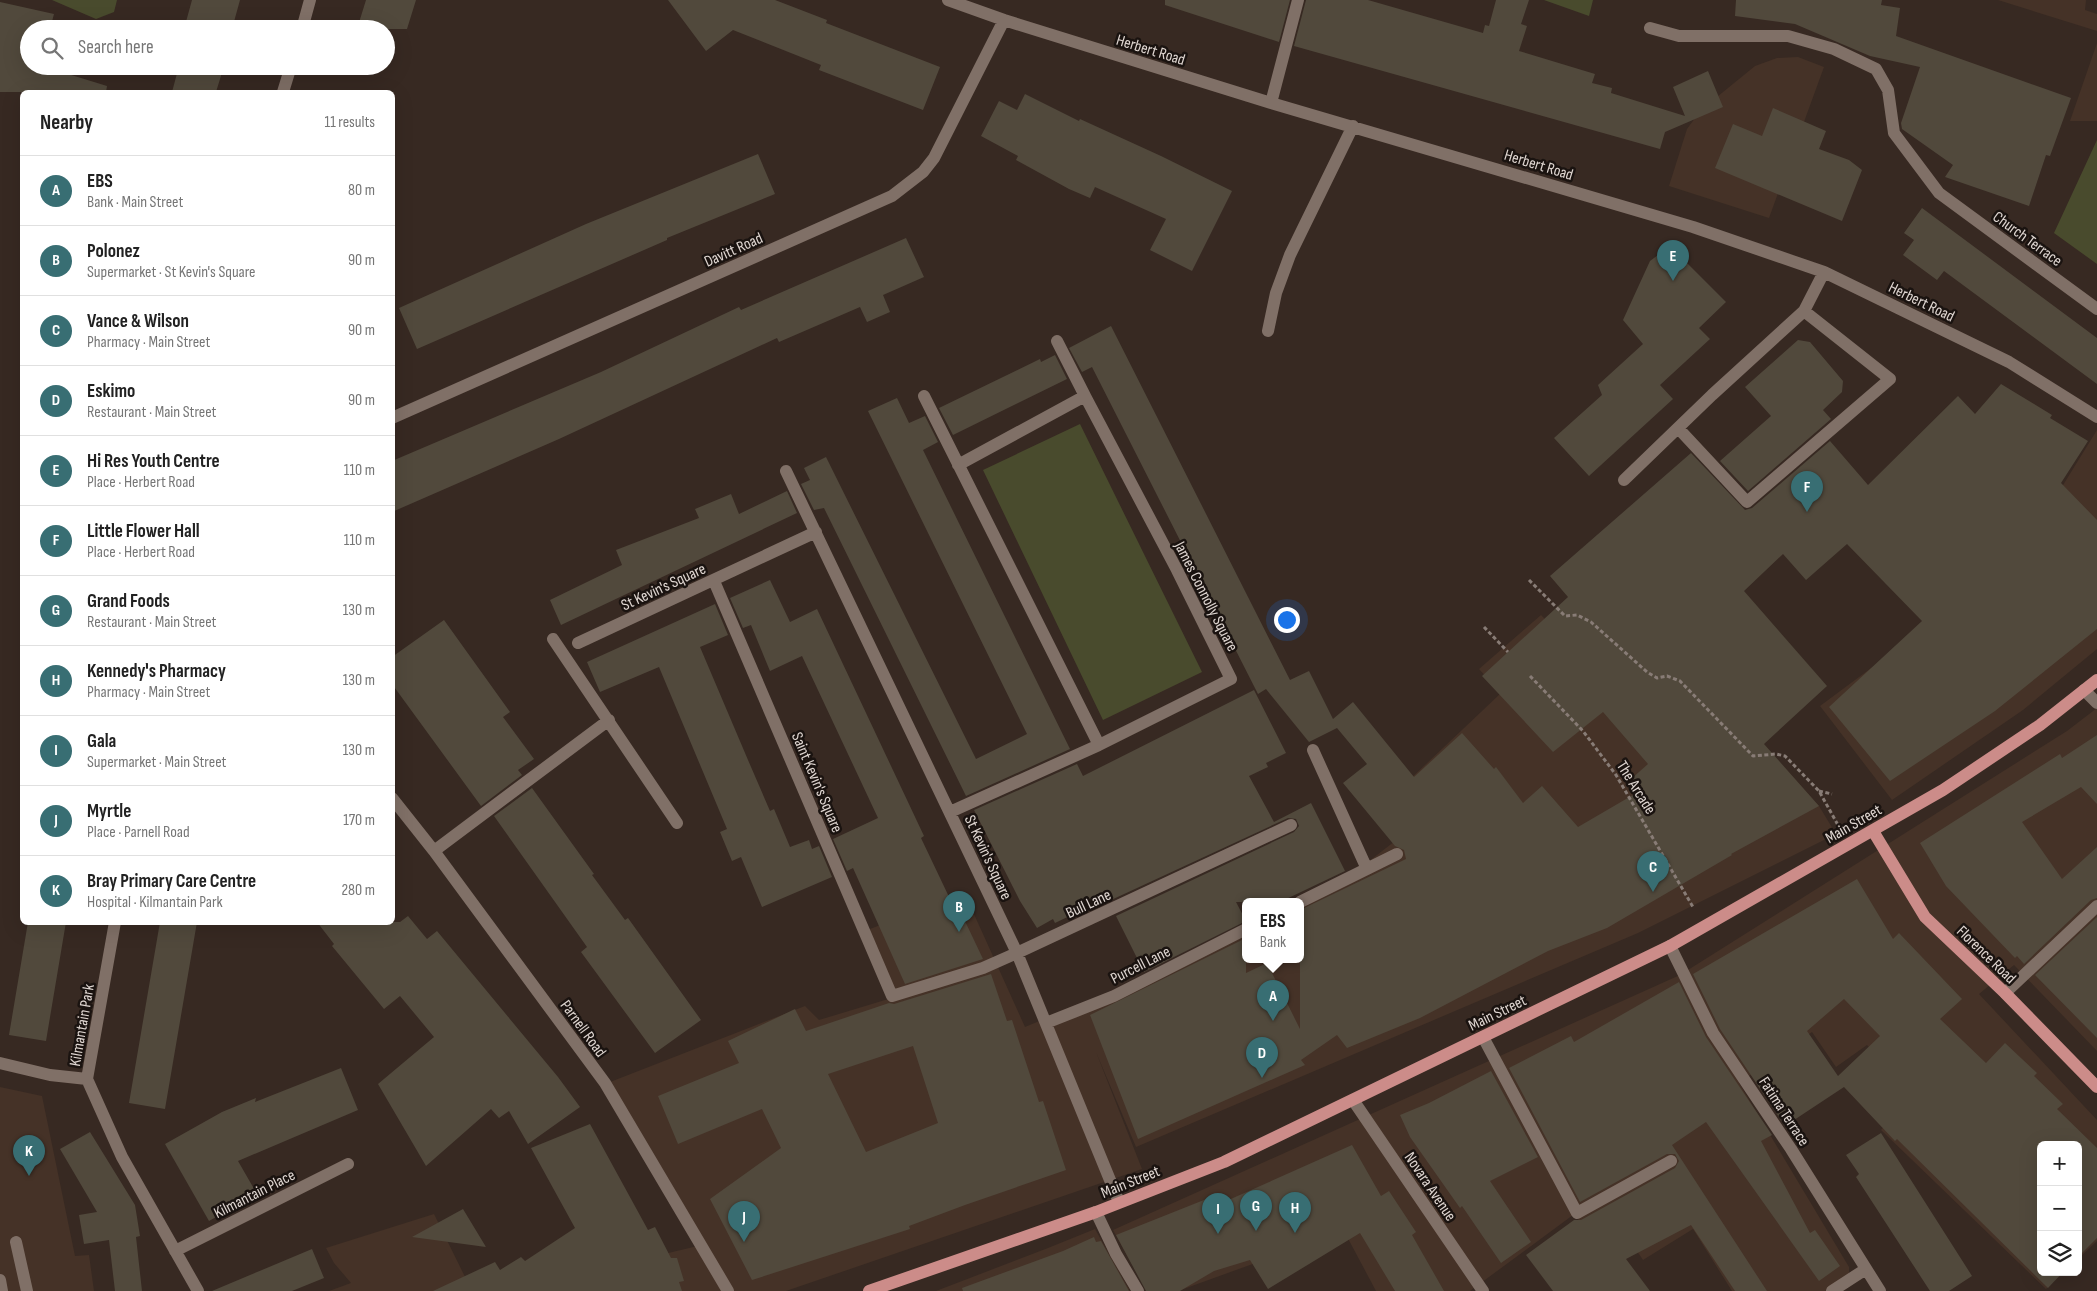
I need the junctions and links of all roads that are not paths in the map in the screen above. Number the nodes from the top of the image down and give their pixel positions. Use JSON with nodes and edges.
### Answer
{"nodes":[{"id":1,"x":310,"y":0,"type":"edge"},
{"id":2,"x":948,"y":0,"type":"edge"},
{"id":3,"x":1298,"y":0,"type":"edge"},
{"id":4,"x":304,"y":20,"type":"edge"},
{"id":5,"x":1004,"y":20,"type":"junction"},
{"id":6,"x":1650,"y":28,"type":"dead end"},
{"id":7,"x":288,"y":75,"type":"edge"},
{"id":8,"x":284,"y":90,"type":"edge"},
{"id":9,"x":1271,"y":103,"type":"junction"},
{"id":10,"x":1353,"y":126,"type":"junction"},
{"id":11,"x":1824,"y":272,"type":"junction"},
{"id":12,"x":2097,"y":310,"type":"edge"},
{"id":13,"x":1804,"y":311,"type":"junction"},
{"id":14,"x":1268,"y":331,"type":"dead end"},
{"id":15,"x":1057,"y":340,"type":"dead end"},
{"id":16,"x":924,"y":396,"type":"dead end"},
{"id":17,"x":1084,"y":396,"type":"junction"},
{"id":18,"x":395,"y":417,"type":"edge"},
{"id":19,"x":2097,"y":417,"type":"edge"},
{"id":20,"x":1678,"y":428,"type":"junction"},
{"id":21,"x":958,"y":465,"type":"junction"},
{"id":22,"x":786,"y":471,"type":"dead end"},
{"id":23,"x":1624,"y":480,"type":"dead end"},
{"id":24,"x":816,"y":532,"type":"junction"},
{"id":25,"x":714,"y":581,"type":"junction"},
{"id":26,"x":553,"y":639,"type":"dead end"},
{"id":27,"x":578,"y":643,"type":"dead end"},
{"id":28,"x":2097,"y":680,"type":"edge"},
{"id":29,"x":2084,"y":690,"type":"junction"},
{"id":30,"x":2097,"y":703,"type":"edge"},
{"id":31,"x":609,"y":720,"type":"junction"},
{"id":32,"x":1099,"y":745,"type":"junction"},
{"id":33,"x":1313,"y":750,"type":"dead end"},
{"id":34,"x":395,"y":802,"type":"edge"},
{"id":35,"x":950,"y":812,"type":"junction"},
{"id":36,"x":677,"y":823,"type":"dead end"},
{"id":37,"x":1291,"y":825,"type":"dead end"},
{"id":38,"x":1873,"y":831,"type":"junction"},
{"id":39,"x":434,"y":851,"type":"junction"},
{"id":40,"x":1397,"y":854,"type":"dead end"},
{"id":41,"x":1367,"y":869,"type":"junction"},
{"id":42,"x":1304,"y":900,"type":"edge"},
{"id":43,"x":2097,"y":906,"type":"edge"},
{"id":44,"x":114,"y":925,"type":"edge"},
{"id":45,"x":1242,"y":931,"type":"edge"},
{"id":46,"x":1670,"y":946,"type":"junction"},
{"id":47,"x":1017,"y":953,"type":"junction"},
{"id":48,"x":2005,"y":993,"type":"junction"},
{"id":49,"x":892,"y":996,"type":"joint"},
{"id":50,"x":1046,"y":1022,"type":"junction"},
{"id":51,"x":1483,"y":1037,"type":"junction"},
{"id":52,"x":0,"y":1063,"type":"edge"},
{"id":53,"x":87,"y":1079,"type":"junction"},
{"id":54,"x":2097,"y":1087,"type":"edge"},
{"id":55,"x":1353,"y":1100,"type":"junction"},
{"id":56,"x":1671,"y":1162,"type":"dead end"},
{"id":57,"x":348,"y":1164,"type":"dead end"},
{"id":58,"x":1119,"y":1202,"type":"junction"},
{"id":59,"x":1096,"y":1212,"type":"junction"},
{"id":60,"x":16,"y":1242,"type":"dead end"},
{"id":61,"x":175,"y":1250,"type":"junction"},
{"id":62,"x":1866,"y":1269,"type":"junction"},
{"id":63,"x":0,"y":1280,"type":"edge"},
{"id":64,"x":2,"y":1291,"type":"edge"},
{"id":65,"x":27,"y":1291,"type":"edge"},
{"id":66,"x":198,"y":1291,"type":"edge"},
{"id":67,"x":728,"y":1291,"type":"edge"},
{"id":68,"x":869,"y":1291,"type":"edge"},
{"id":69,"x":1138,"y":1291,"type":"edge"},
{"id":70,"x":1483,"y":1291,"type":"edge"},
{"id":71,"x":1832,"y":1291,"type":"edge"},
{"id":72,"x":1880,"y":1291,"type":"edge"}],
"edges":[{"from":1,"to":4,"type":"street"},
{"from":2,"to":5,"type":"street","name":"Herbert Road"},
{"from":3,"to":9,"type":"street"},
{"from":5,"to":9,"type":"street","name":"Herbert Road"},
{"from":5,"to":18,"type":"street","name":"Davitt Road"},
{"from":6,"to":12,"type":"street","name":"Church Terrace"},
{"from":7,"to":8,"type":"street"},
{"from":9,"to":10,"type":"street","name":"Herbert Road"},
{"from":10,"to":11,"type":"street","name":"Herbert Road"},
{"from":10,"to":14,"type":"street"},
{"from":11,"to":13,"type":"street"},
{"from":11,"to":19,"type":"street","name":"Herbert Road"},
{"from":13,"to":20,"type":"street"},
{"from":13,"to":20,"type":"street"},
{"from":15,"to":17,"type":"street","name":"James Connolly Square"},
{"from":16,"to":21,"type":"street"},
{"from":17,"to":21,"type":"street"},
{"from":17,"to":32,"type":"street","name":"James Connolly Square"},
{"from":20,"to":23,"type":"street"},
{"from":21,"to":32,"type":"street"},
{"from":22,"to":24,"type":"street","name":"St Kevin's Square"},
{"from":24,"to":25,"type":"street","name":"St Kevin's Square"},
{"from":24,"to":35,"type":"street","name":"St Kevin's Square"},
{"from":25,"to":27,"type":"street","name":"St Kevin's Square"},
{"from":25,"to":49,"type":"street","name":"Saint Kevin's Square"},
{"from":26,"to":31,"type":"street"},
{"from":28,"to":29,"type":"main road","name":"Main Street"},
{"from":29,"to":30,"type":"street"},
{"from":29,"to":38,"type":"main road","name":"Main Street"},
{"from":31,"to":36,"type":"street"},
{"from":31,"to":39,"type":"street"},
{"from":32,"to":35,"type":"street","name":"James Connolly Square"},
{"from":33,"to":41,"type":"street"},
{"from":34,"to":39,"type":"street","name":"Parnell Road"},
{"from":35,"to":47,"type":"street","name":"St Kevin's Square"},
{"from":37,"to":47,"type":"street","name":"Bull Lane"},
{"from":38,"to":46,"type":"main road","name":"Main Street"},
{"from":38,"to":48,"type":"main road","name":"Florence Road"},
{"from":39,"to":67,"type":"street","name":"Parnell Road"},
{"from":40,"to":41,"type":"street"},
{"from":41,"to":42,"type":"street"},
{"from":43,"to":48,"type":"street"},
{"from":44,"to":53,"type":"street","name":"Kilmantain Park"},
{"from":45,"to":50,"type":"street","name":"Purcell Lane"},
{"from":46,"to":51,"type":"main road","name":"Main Street"},
{"from":46,"to":62,"type":"street","name":"Fatima Terrace"},
{"from":47,"to":49,"type":"street","name":"Bull Lane"},
{"from":47,"to":50,"type":"street","name":"St Kevin's Square"},
{"from":48,"to":54,"type":"main road","name":"Florence Road"},
{"from":50,"to":58,"type":"street","name":"St Kevin's Square"},
{"from":51,"to":55,"type":"main road","name":"Main Street"},
{"from":51,"to":56,"type":"street"},
{"from":52,"to":53,"type":"street"},
{"from":53,"to":61,"type":"street","name":"Kilmantain Park"},
{"from":55,"to":58,"type":"main road","name":"Main Street"},
{"from":55,"to":70,"type":"street","name":"Novara Avenue"},
{"from":57,"to":61,"type":"street","name":"Kilmantain Place"},
{"from":58,"to":59,"type":"main road","name":"Main Street"},
{"from":59,"to":68,"type":"main road","name":"Main Street"},
{"from":59,"to":69,"type":"street"},
{"from":60,"to":65,"type":"street"},
{"from":61,"to":66,"type":"street"},
{"from":62,"to":71,"type":"street"},
{"from":62,"to":72,"type":"street","name":"Fatima Terrace"},
{"from":63,"to":64,"type":"street"}]}
